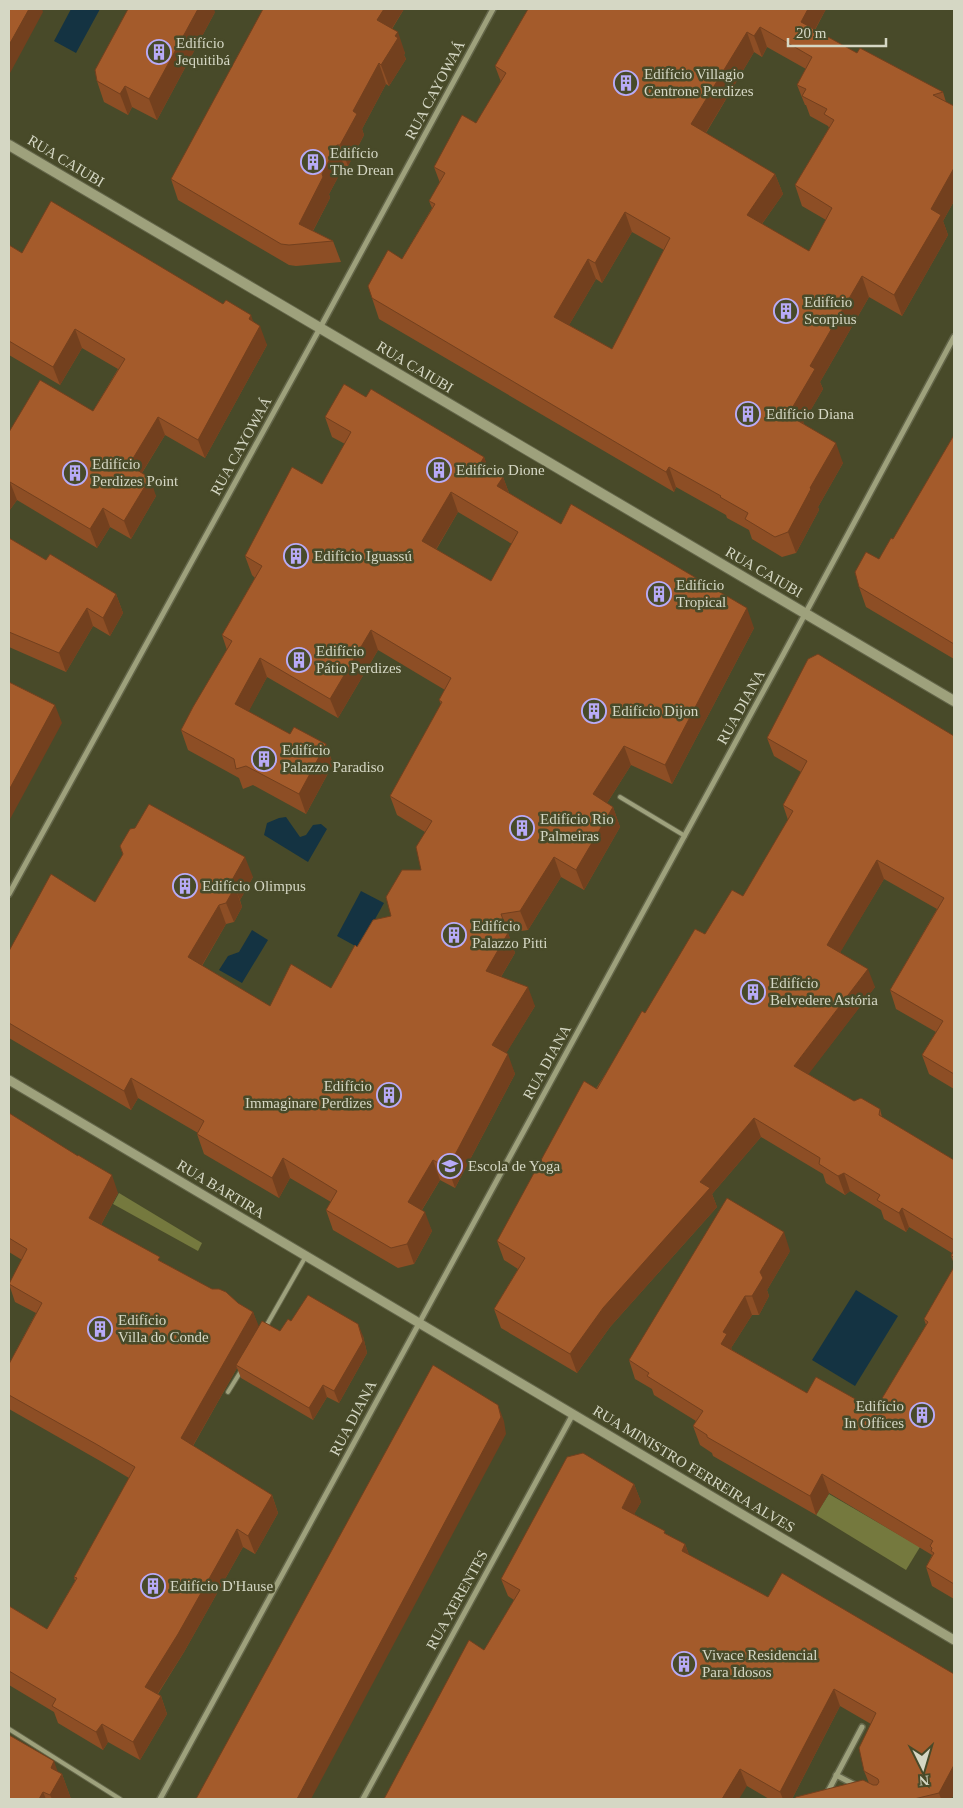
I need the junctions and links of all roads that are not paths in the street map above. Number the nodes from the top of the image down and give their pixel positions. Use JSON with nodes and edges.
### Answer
{"nodes":[{"id":1,"x":493,"y":9,"type":"edge"},
{"id":2,"x":9,"y":145,"type":"edge"},
{"id":3,"x":320,"y":328,"type":"junction"},
{"id":4,"x":954,"y":338,"type":"edge"},
{"id":5,"x":806,"y":614,"type":"junction"},
{"id":6,"x":954,"y":701,"type":"edge"},
{"id":7,"x":620,"y":797,"type":"dead end"},
{"id":8,"x":685,"y":836,"type":"junction"},
{"id":9,"x":9,"y":894,"type":"edge"},
{"id":10,"x":9,"y":1080,"type":"edge"},
{"id":11,"x":306,"y":1256,"type":"junction"},
{"id":12,"x":419,"y":1322,"type":"junction"},
{"id":13,"x":262,"y":1333,"type":"edge"},
{"id":14,"x":243,"y":1367,"type":"edge"},
{"id":15,"x":228,"y":1392,"type":"dead end"},
{"id":16,"x":574,"y":1413,"type":"junction"},
{"id":17,"x":954,"y":1640,"type":"edge"},
{"id":18,"x":862,"y":1727,"type":"dead end"},
{"id":19,"x":9,"y":1729,"type":"edge"},
{"id":20,"x":836,"y":1776,"type":"junction"},
{"id":21,"x":866,"y":1791,"type":"edge"},
{"id":22,"x":120,"y":1799,"type":"edge"},
{"id":23,"x":160,"y":1799,"type":"edge"},
{"id":24,"x":363,"y":1799,"type":"edge"},
{"id":25,"x":824,"y":1799,"type":"edge"}],
"edges":[{"from":1,"to":3,"type":"street","name":"RUA CAYOWAÁ"},
{"from":2,"to":3,"type":"main road","name":"RUA CAIUBI"},
{"from":3,"to":5,"type":"main road","name":"RUA CAIUBI"},
{"from":3,"to":9,"type":"street","name":"RUA CAYOWAÁ"},
{"from":4,"to":5,"type":"street","name":"RUA DIANA"},
{"from":5,"to":6,"type":"main road","name":"RUA CAIUBI"},
{"from":5,"to":8,"type":"street","name":"RUA DIANA"},
{"from":7,"to":8,"type":"lane"},
{"from":8,"to":12,"type":"street","name":"RUA DIANA"},
{"from":10,"to":11,"type":"street","name":"RUA BARTIRA"},
{"from":11,"to":12,"type":"street","name":"RUA BARTIRA"},
{"from":11,"to":13,"type":"lane"},
{"from":12,"to":16,"type":"street","name":"RUA MINISTRO FERREIRA ALVES"},
{"from":12,"to":23,"type":"street","name":"RUA DIANA"},
{"from":14,"to":15,"type":"lane"},
{"from":16,"to":17,"type":"street","name":"RUA MINISTRO FERREIRA ALVES"},
{"from":16,"to":24,"type":"street","name":"RUA XERENTES"},
{"from":18,"to":20,"type":"street"},
{"from":19,"to":22,"type":"lane"},
{"from":20,"to":21,"type":"street"},
{"from":20,"to":25,"type":"street"}]}
